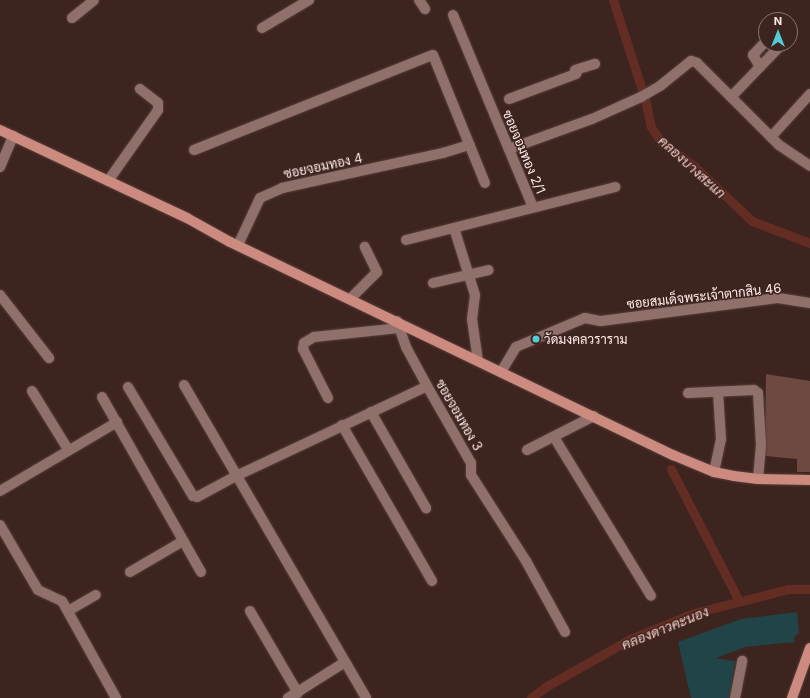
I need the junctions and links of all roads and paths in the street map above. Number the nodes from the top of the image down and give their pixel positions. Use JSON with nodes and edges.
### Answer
{"nodes":[{"id":1,"x":94,"y":0,"type":"edge"},
{"id":2,"x":309,"y":0,"type":"edge"},
{"id":3,"x":419,"y":0,"type":"edge"},
{"id":4,"x":424,"y":9,"type":"dead end"},
{"id":5,"x":453,"y":15,"type":"dead end"},
{"id":6,"x":72,"y":18,"type":"dead end"},
{"id":7,"x":262,"y":28,"type":"dead end"},
{"id":8,"x":758,"y":50,"type":"edge"},
{"id":9,"x":774,"y":52,"type":"edge"},
{"id":10,"x":595,"y":64,"type":"dead end"},
{"id":11,"x":760,"y":67,"type":"junction"},
{"id":12,"x":140,"y":89,"type":"dead end"},
{"id":13,"x":810,"y":94,"type":"edge"},
{"id":14,"x":731,"y":97,"type":"junction"},
{"id":15,"x":509,"y":99,"type":"dead end"},
{"id":16,"x":0,"y":130,"type":"edge"},
{"id":17,"x":13,"y":136,"type":"junction"},
{"id":18,"x":771,"y":138,"type":"junction"},
{"id":19,"x":470,"y":145,"type":"junction"},
{"id":20,"x":509,"y":149,"type":"junction"},
{"id":21,"x":194,"y":150,"type":"dead end"},
{"id":22,"x":810,"y":166,"type":"edge"},
{"id":23,"x":0,"y":167,"type":"edge"},
{"id":24,"x":108,"y":181,"type":"junction"},
{"id":25,"x":485,"y":184,"type":"dead end"},
{"id":26,"x":615,"y":187,"type":"dead end"},
{"id":27,"x":533,"y":207,"type":"junction"},
{"id":28,"x":454,"y":228,"type":"junction"},
{"id":29,"x":406,"y":240,"type":"dead end"},
{"id":30,"x":238,"y":245,"type":"junction"},
{"id":31,"x":365,"y":247,"type":"dead end"},
{"id":32,"x":488,"y":270,"type":"dead end"},
{"id":33,"x":468,"y":276,"type":"junction"},
{"id":34,"x":433,"y":283,"type":"dead end"},
{"id":35,"x":0,"y":295,"type":"edge"},
{"id":36,"x":350,"y":299,"type":"junction"},
{"id":37,"x":810,"y":303,"type":"edge"},
{"id":38,"x":398,"y":325,"type":"junction"},
{"id":39,"x":50,"y":358,"type":"dead end"},
{"id":40,"x":478,"y":361,"type":"junction"},
{"id":41,"x":501,"y":372,"type":"junction"},
{"id":42,"x":184,"y":385,"type":"dead end"},
{"id":43,"x":128,"y":386,"type":"dead end"},
{"id":44,"x":427,"y":386,"type":"junction"},
{"id":45,"x":32,"y":391,"type":"dead end"},
{"id":46,"x":718,"y":392,"type":"junction"},
{"id":47,"x":688,"y":393,"type":"dead end"},
{"id":48,"x":102,"y":397,"type":"dead end"},
{"id":49,"x":328,"y":398,"type":"dead end"},
{"id":50,"x":372,"y":412,"type":"junction"},
{"id":51,"x":594,"y":416,"type":"junction"},
{"id":52,"x":117,"y":422,"type":"junction"},
{"id":53,"x":342,"y":425,"type":"junction"},
{"id":54,"x":554,"y":437,"type":"junction"},
{"id":55,"x":527,"y":450,"type":"dead end"},
{"id":56,"x":69,"y":451,"type":"junction"},
{"id":57,"x":714,"y":472,"type":"junction"},
{"id":58,"x":236,"y":476,"type":"junction"},
{"id":59,"x":758,"y":480,"type":"junction"},
{"id":60,"x":809,"y":480,"type":"edge"},
{"id":61,"x":0,"y":491,"type":"edge"},
{"id":62,"x":426,"y":508,"type":"dead end"},
{"id":63,"x":0,"y":525,"type":"edge"},
{"id":64,"x":183,"y":541,"type":"junction"},
{"id":65,"x":130,"y":572,"type":"dead end"},
{"id":66,"x":201,"y":572,"type":"dead end"},
{"id":67,"x":432,"y":581,"type":"dead end"},
{"id":68,"x":96,"y":594,"type":"dead end"},
{"id":69,"x":651,"y":596,"type":"dead end"},
{"id":70,"x":68,"y":611,"type":"junction"},
{"id":71,"x":250,"y":611,"type":"dead end"},
{"id":72,"x":565,"y":632,"type":"dead end"},
{"id":73,"x":810,"y":648,"type":"edge"},
{"id":74,"x":742,"y":661,"type":"dead end"},
{"id":75,"x":345,"y":662,"type":"junction"},
{"id":76,"x":295,"y":696,"type":"edge"},
{"id":77,"x":116,"y":698,"type":"edge"},
{"id":78,"x":366,"y":698,"type":"edge"},
{"id":79,"x":735,"y":698,"type":"edge"},
{"id":80,"x":792,"y":698,"type":"edge"}],
"edges":[{"from":1,"to":6,"type":"street"},
{"from":2,"to":7,"type":"street"},
{"from":3,"to":4,"type":"street"},
{"from":5,"to":20,"type":"street","name":"ซอยจอมทอง 2/1"},
{"from":8,"to":11,"type":"street"},
{"from":9,"to":11,"type":"street"},
{"from":10,"to":15,"type":"street"},
{"from":11,"to":14,"type":"street"},
{"from":12,"to":24,"type":"street"},
{"from":13,"to":18,"type":"street"},
{"from":14,"to":18,"type":"street"},
{"from":14,"to":20,"type":"street"},
{"from":16,"to":17,"type":"main road"},
{"from":17,"to":23,"type":"street"},
{"from":17,"to":24,"type":"main road"},
{"from":18,"to":22,"type":"street"},
{"from":19,"to":21,"type":"street"},
{"from":19,"to":25,"type":"street"},
{"from":19,"to":30,"type":"street","name":"ซอยจอมทอง 4"},
{"from":20,"to":27,"type":"street","name":"ซอยจอมทอง 2/1"},
{"from":24,"to":30,"type":"main road"},
{"from":26,"to":27,"type":"street"},
{"from":27,"to":28,"type":"street","name":"ซอยจอมทอง 2/1"},
{"from":28,"to":29,"type":"street","name":"ซอยจอมทอง 2/1"},
{"from":28,"to":33,"type":"street"},
{"from":30,"to":36,"type":"main road"},
{"from":31,"to":36,"type":"street"},
{"from":32,"to":33,"type":"street"},
{"from":33,"to":34,"type":"street"},
{"from":33,"to":40,"type":"street"},
{"from":35,"to":39,"type":"street"},
{"from":36,"to":38,"type":"main road"},
{"from":37,"to":41,"type":"street","name":"ซอยสมเด็จพระเจ้าตากสิน 46"},
{"from":38,"to":40,"type":"main road"},
{"from":38,"to":44,"type":"street","name":"ซอยจอมทอง 3"},
{"from":38,"to":49,"type":"street"},
{"from":40,"to":41,"type":"main road"},
{"from":41,"to":51,"type":"main road"},
{"from":42,"to":58,"type":"street"},
{"from":43,"to":58,"type":"street"},
{"from":44,"to":50,"type":"street"},
{"from":44,"to":72,"type":"street","name":"ซอยจอมทอง 3"},
{"from":45,"to":56,"type":"street"},
{"from":46,"to":47,"type":"street"},
{"from":46,"to":57,"type":"street"},
{"from":46,"to":59,"type":"street"},
{"from":48,"to":52,"type":"street"},
{"from":50,"to":53,"type":"street"},
{"from":50,"to":62,"type":"street"},
{"from":51,"to":54,"type":"street"},
{"from":51,"to":57,"type":"main road"},
{"from":52,"to":56,"type":"street"},
{"from":52,"to":64,"type":"street"},
{"from":53,"to":58,"type":"street"},
{"from":53,"to":67,"type":"street"},
{"from":54,"to":55,"type":"street"},
{"from":54,"to":69,"type":"street"},
{"from":56,"to":61,"type":"street"},
{"from":57,"to":59,"type":"main road"},
{"from":58,"to":75,"type":"street"},
{"from":59,"to":60,"type":"main road"},
{"from":63,"to":70,"type":"street"},
{"from":64,"to":65,"type":"street"},
{"from":64,"to":66,"type":"street"},
{"from":68,"to":70,"type":"street"},
{"from":70,"to":77,"type":"street"},
{"from":71,"to":76,"type":"street"},
{"from":73,"to":80,"type":"main road"},
{"from":74,"to":79,"type":"street"},
{"from":75,"to":76,"type":"street"},
{"from":75,"to":78,"type":"street"}]}
